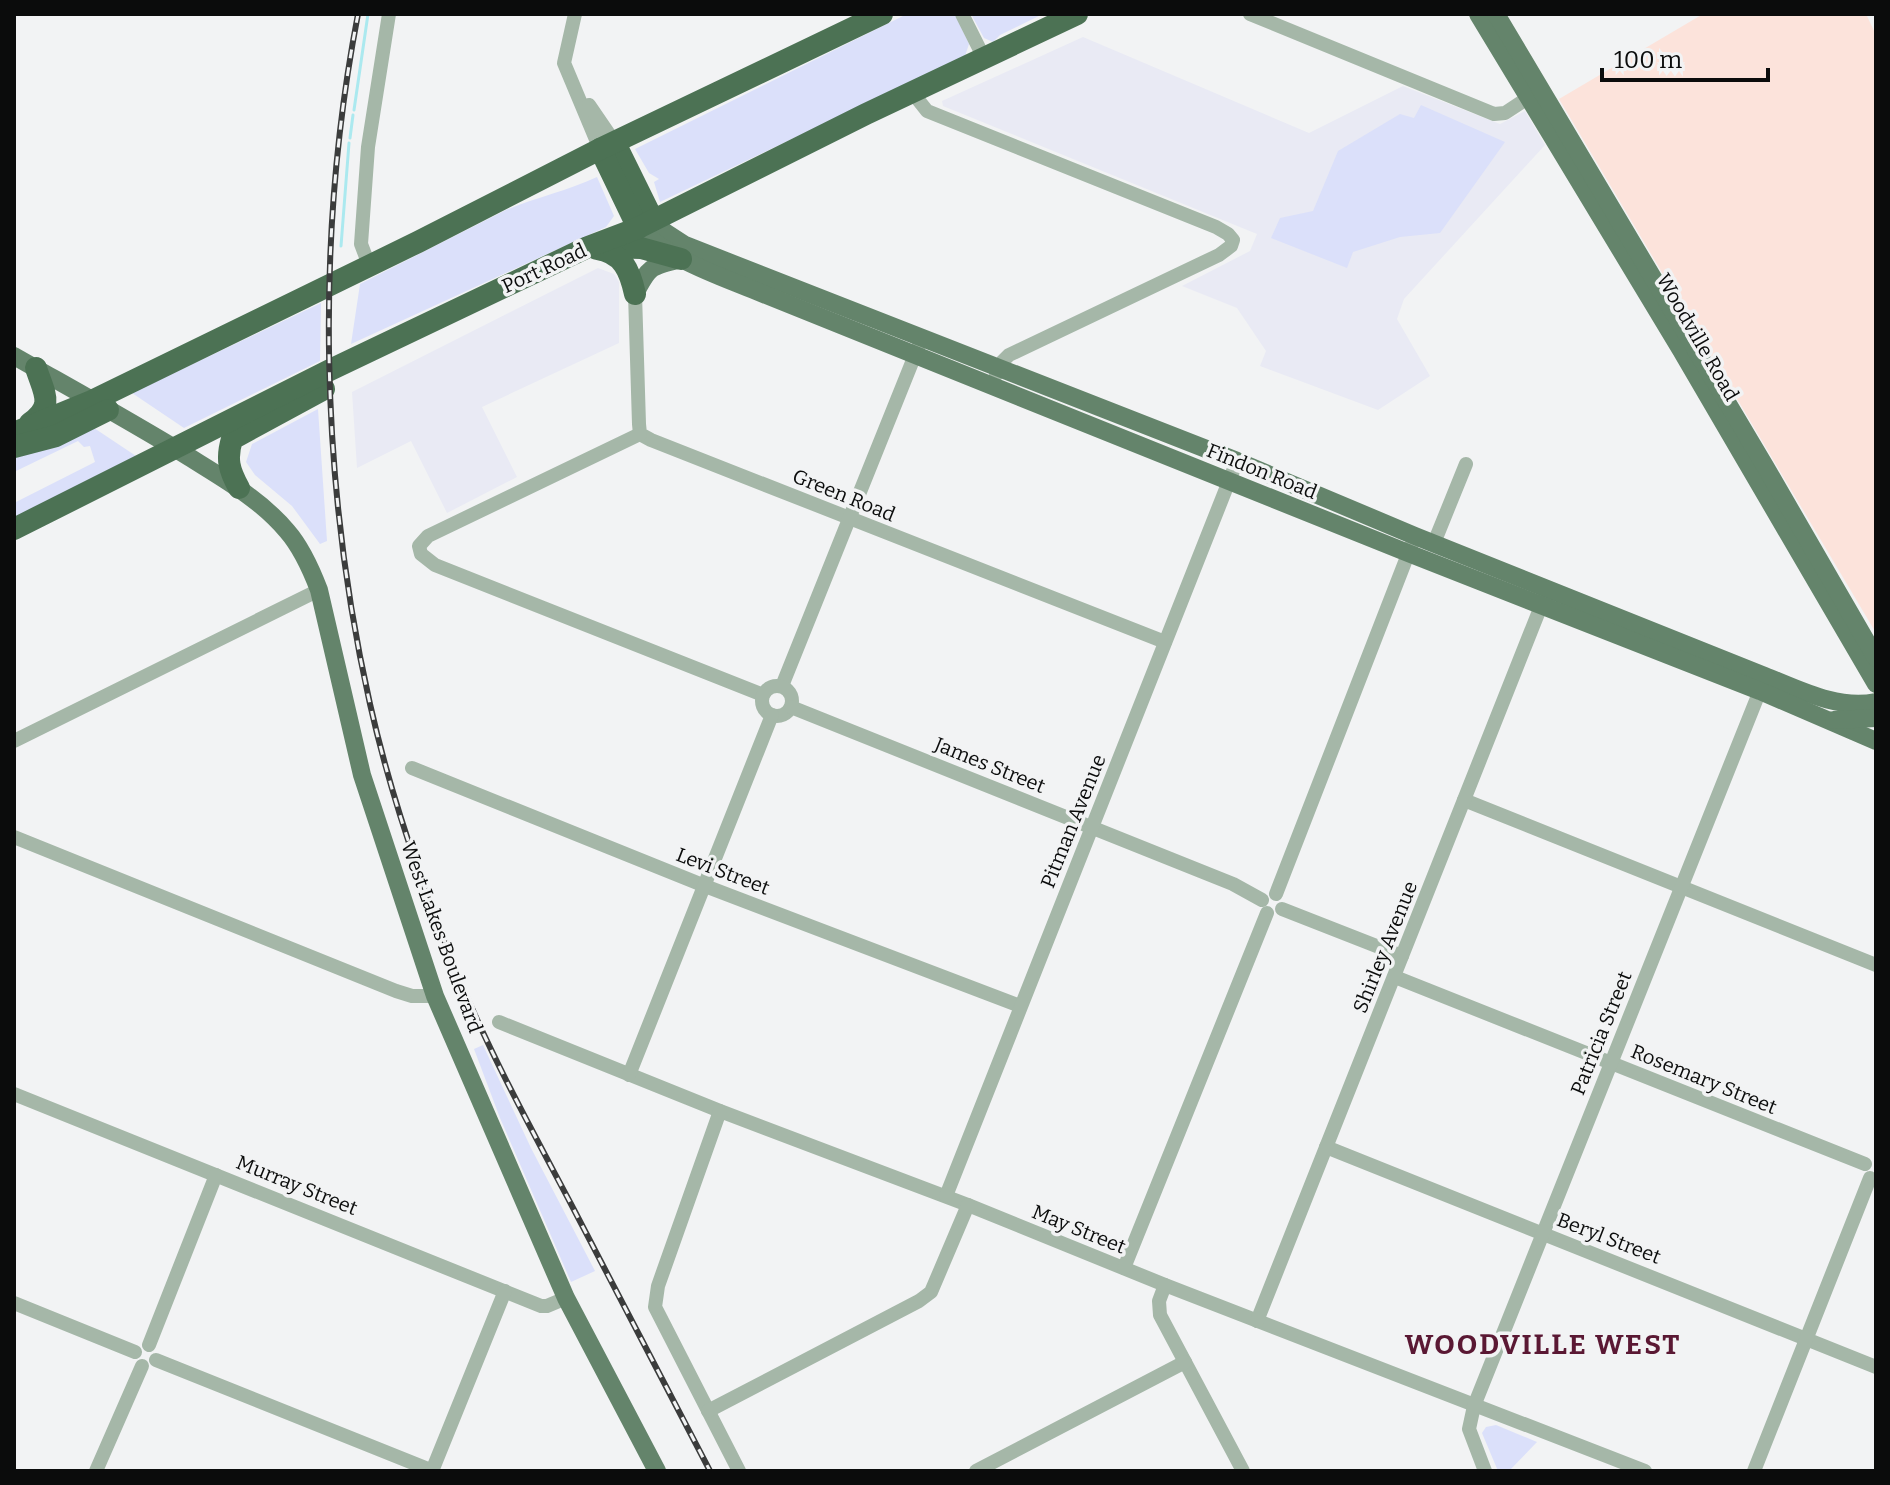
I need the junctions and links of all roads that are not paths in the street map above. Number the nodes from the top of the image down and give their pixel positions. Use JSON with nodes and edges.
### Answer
{"nodes":[{"id":1,"x":389,"y":14,"type":"edge"},
{"id":2,"x":575,"y":14,"type":"edge"},
{"id":3,"x":882,"y":14,"type":"edge"},
{"id":4,"x":962,"y":14,"type":"edge"},
{"id":5,"x":1077,"y":14,"type":"edge"},
{"id":6,"x":1250,"y":14,"type":"edge"},
{"id":7,"x":1478,"y":14,"type":"edge"},
{"id":8,"x":1496,"y":14,"type":"edge"},
{"id":9,"x":984,"y":58,"type":"junction"},
{"id":10,"x":912,"y":92,"type":"junction"},
{"id":11,"x":1534,"y":94,"type":"junction"},
{"id":12,"x":608,"y":146,"type":"junction"},
{"id":13,"x":692,"y":200,"type":"junction"},
{"id":14,"x":646,"y":224,"type":"junction"},
{"id":15,"x":588,"y":247,"type":"junction"},
{"id":16,"x":683,"y":252,"type":"junction"},
{"id":17,"x":369,"y":265,"type":"junction"},
{"id":18,"x":635,"y":294,"type":"junction"},
{"id":19,"x":468,"y":304,"type":"junction"},
{"id":20,"x":923,"y":337,"type":"junction"},
{"id":21,"x":916,"y":355,"type":"junction"},
{"id":22,"x":14,"y":356,"type":"edge"},
{"id":23,"x":1000,"y":367,"type":"junction"},
{"id":24,"x":36,"y":368,"type":"junction"},
{"id":25,"x":992,"y":386,"type":"junction"},
{"id":26,"x":100,"y":406,"type":"junction"},
{"id":27,"x":640,"y":434,"type":"junction"},
{"id":28,"x":16,"y":437,"type":"edge"},
{"id":29,"x":174,"y":448,"type":"junction"},
{"id":30,"x":1237,"y":461,"type":"junction"},
{"id":31,"x":1466,"y":464,"type":"dead end"},
{"id":32,"x":1229,"y":481,"type":"junction"},
{"id":33,"x":239,"y":488,"type":"junction"},
{"id":34,"x":850,"y":520,"type":"junction"},
{"id":35,"x":14,"y":529,"type":"edge"},
{"id":36,"x":1434,"y":543,"type":"junction"},
{"id":37,"x":1412,"y":544,"type":"junction"},
{"id":38,"x":1548,"y":588,"type":"junction"},
{"id":39,"x":319,"y":590,"type":"junction"},
{"id":40,"x":1541,"y":606,"type":"junction"},
{"id":41,"x":1165,"y":642,"type":"junction"},
{"id":42,"x":1876,"y":658,"type":"edge"},
{"id":43,"x":1874,"y":680,"type":"edge"},
{"id":44,"x":1762,"y":683,"type":"junction"},
{"id":45,"x":782,"y":686,"type":"junction"},
{"id":46,"x":763,"y":695,"type":"junction"},
{"id":47,"x":1876,"y":702,"type":"edge"},
{"id":48,"x":1840,"y":703,"type":"junction"},
{"id":49,"x":791,"y":707,"type":"junction"},
{"id":50,"x":772,"y":715,"type":"junction"},
{"id":51,"x":1876,"y":718,"type":"edge"},
{"id":52,"x":1832,"y":721,"type":"junction"},
{"id":53,"x":14,"y":741,"type":"edge"},
{"id":54,"x":1876,"y":741,"type":"edge"},
{"id":55,"x":412,"y":768,"type":"dead end"},
{"id":56,"x":1464,"y":800,"type":"junction"},
{"id":57,"x":1092,"y":828,"type":"junction"},
{"id":58,"x":14,"y":837,"type":"edge"},
{"id":59,"x":705,"y":886,"type":"junction"},
{"id":60,"x":1681,"y":887,"type":"junction"},
{"id":61,"x":1272,"y":904,"type":"junction"},
{"id":62,"x":1402,"y":956,"type":"junction"},
{"id":63,"x":1876,"y":965,"type":"edge"},
{"id":64,"x":1395,"y":977,"type":"junction"},
{"id":65,"x":435,"y":996,"type":"junction"},
{"id":66,"x":1020,"y":1006,"type":"junction"},
{"id":67,"x":499,"y":1022,"type":"dead end"},
{"id":68,"x":1611,"y":1063,"type":"junction"},
{"id":69,"x":629,"y":1075,"type":"junction"},
{"id":70,"x":14,"y":1094,"type":"edge"},
{"id":71,"x":720,"y":1111,"type":"junction"},
{"id":72,"x":1326,"y":1147,"type":"junction"},
{"id":73,"x":1872,"y":1170,"type":"edge"},
{"id":74,"x":216,"y":1175,"type":"junction"},
{"id":75,"x":946,"y":1196,"type":"junction"},
{"id":76,"x":968,"y":1205,"type":"junction"},
{"id":77,"x":1543,"y":1234,"type":"junction"},
{"id":78,"x":1124,"y":1268,"type":"junction"},
{"id":79,"x":1165,"y":1285,"type":"junction"},
{"id":80,"x":505,"y":1291,"type":"junction"},
{"id":81,"x":566,"y":1298,"type":"junction"},
{"id":82,"x":14,"y":1303,"type":"edge"},
{"id":83,"x":1257,"y":1321,"type":"junction"},
{"id":84,"x":1806,"y":1339,"type":"junction"},
{"id":85,"x":149,"y":1345,"type":"junction"},
{"id":86,"x":135,"y":1352,"type":"junction"},
{"id":87,"x":1185,"y":1362,"type":"junction"},
{"id":88,"x":149,"y":1363,"type":"junction"},
{"id":89,"x":1876,"y":1367,"type":"edge"},
{"id":90,"x":1474,"y":1406,"type":"junction"},
{"id":91,"x":708,"y":1411,"type":"junction"},
{"id":92,"x":96,"y":1471,"type":"edge"},
{"id":93,"x":433,"y":1471,"type":"edge"},
{"id":94,"x":657,"y":1471,"type":"edge"},
{"id":95,"x":739,"y":1471,"type":"edge"},
{"id":96,"x":976,"y":1471,"type":"edge"},
{"id":97,"x":1243,"y":1471,"type":"edge"},
{"id":98,"x":1485,"y":1471,"type":"edge"},
{"id":99,"x":1645,"y":1471,"type":"edge"},
{"id":100,"x":1754,"y":1471,"type":"edge"}],
"edges":[{"from":1,"to":17,"type":"street"},
{"from":2,"to":12,"type":"street"},
{"from":3,"to":12,"type":"highway"},
{"from":4,"to":9,"type":"street"},
{"from":5,"to":9,"type":"highway","name":"Port Road"},
{"from":6,"to":11,"type":"street"},
{"from":7,"to":11,"type":"main road","name":"Woodville Road"},
{"from":8,"to":11,"type":"main road","name":"Woodville Road"},
{"from":9,"to":10,"type":"highway","name":"Port Road"},
{"from":10,"to":13,"type":"highway","name":"Port Road"},
{"from":10,"to":23,"type":"street"},
{"from":11,"to":42,"type":"main road","name":"Woodville Road"},
{"from":11,"to":43,"type":"main road","name":"Woodville Road"},
{"from":12,"to":14,"type":"highway"},
{"from":12,"to":17,"type":"highway"},
{"from":13,"to":14,"type":"highway","name":"Port Road"},
{"from":13,"to":16,"type":"main road"},
{"from":14,"to":15,"type":"highway","name":"Port Road"},
{"from":14,"to":16,"type":"main road","name":"Findon Road"},
{"from":15,"to":16,"type":"highway"},
{"from":15,"to":18,"type":"highway"},
{"from":15,"to":19,"type":"highway","name":"Port Road"},
{"from":16,"to":18,"type":"main road"},
{"from":16,"to":20,"type":"main road","name":"Findon Road"},
{"from":16,"to":21,"type":"main road","name":"Findon Road"},
{"from":17,"to":26,"type":"highway"},
{"from":18,"to":27,"type":"street"},
{"from":19,"to":29,"type":"highway","name":"Port Road"},
{"from":19,"to":33,"type":"highway"},
{"from":20,"to":21,"type":"street"},
{"from":20,"to":23,"type":"main road","name":"Findon Road"},
{"from":21,"to":25,"type":"main road","name":"Findon Road"},
{"from":21,"to":34,"type":"street"},
{"from":22,"to":24,"type":"main road","name":"West Lakes Boulevard"},
{"from":23,"to":25,"type":"street"},
{"from":23,"to":30,"type":"main road","name":"Findon Road"},
{"from":24,"to":26,"type":"main road","name":"West Lakes Boulevard"},
{"from":24,"to":28,"type":"highway"},
{"from":25,"to":32,"type":"main road","name":"Findon Road"},
{"from":26,"to":28,"type":"highway"},
{"from":26,"to":29,"type":"main road","name":"West Lakes Boulevard"},
{"from":27,"to":34,"type":"street","name":"Green Road"},
{"from":27,"to":46,"type":"street"},
{"from":29,"to":33,"type":"main road","name":"West Lakes Boulevard"},
{"from":29,"to":35,"type":"highway","name":"Port Road"},
{"from":30,"to":32,"type":"street","name":"Pitman Avenue"},
{"from":30,"to":37,"type":"main road","name":"Findon Road"},
{"from":31,"to":36,"type":"street"},
{"from":32,"to":37,"type":"main road","name":"Findon Road"},
{"from":32,"to":41,"type":"street","name":"Pitman Avenue"},
{"from":33,"to":39,"type":"main road","name":"West Lakes Boulevard"},
{"from":34,"to":41,"type":"street","name":"Green Road"},
{"from":34,"to":45,"type":"street"},
{"from":36,"to":37,"type":"main road","name":"Findon Road"},
{"from":36,"to":38,"type":"main road","name":"Findon Road"},
{"from":37,"to":40,"type":"main road","name":"Findon Road"},
{"from":37,"to":61,"type":"street"},
{"from":38,"to":40,"type":"street","name":"Shirley Avenue"},
{"from":38,"to":44,"type":"main road","name":"Findon Road"},
{"from":39,"to":53,"type":"street"},
{"from":39,"to":65,"type":"main road","name":"West Lakes Boulevard"},
{"from":40,"to":44,"type":"main road","name":"Findon Road"},
{"from":40,"to":56,"type":"street","name":"Shirley Avenue"},
{"from":41,"to":57,"type":"street","name":"Pitman Avenue"},
{"from":43,"to":48,"type":"main road"},
{"from":44,"to":48,"type":"main road","name":"Findon Road"},
{"from":44,"to":52,"type":"main road","name":"Findon Road"},
{"from":44,"to":60,"type":"street","name":"Patricia Street"},
{"from":45,"to":46,"type":"street"},
{"from":45,"to":49,"type":"street"},
{"from":46,"to":50,"type":"street"},
{"from":47,"to":48,"type":"main road","name":"Findon Road"},
{"from":49,"to":50,"type":"street"},
{"from":49,"to":57,"type":"street","name":"James Street"},
{"from":50,"to":59,"type":"street"},
{"from":51,"to":52,"type":"main road"},
{"from":52,"to":54,"type":"main road","name":"Findon Road"},
{"from":55,"to":59,"type":"street","name":"Levi Street"},
{"from":56,"to":60,"type":"street"},
{"from":56,"to":62,"type":"street","name":"Shirley Avenue"},
{"from":57,"to":61,"type":"street","name":"James Street"},
{"from":57,"to":66,"type":"street","name":"Pitman Avenue"},
{"from":58,"to":65,"type":"street"},
{"from":59,"to":66,"type":"street","name":"Levi Street"},
{"from":59,"to":69,"type":"street"},
{"from":60,"to":63,"type":"street"},
{"from":60,"to":68,"type":"street","name":"Patricia Street"},
{"from":61,"to":62,"type":"street","name":"James Street"},
{"from":61,"to":78,"type":"street"},
{"from":62,"to":64,"type":"street","name":"Shirley Avenue"},
{"from":64,"to":68,"type":"street","name":"Rosemary Street"},
{"from":64,"to":72,"type":"street","name":"Shirley Avenue"},
{"from":65,"to":81,"type":"main road","name":"West Lakes Boulevard"},
{"from":66,"to":75,"type":"street","name":"Pitman Avenue"},
{"from":67,"to":69,"type":"street","name":"May Street"},
{"from":68,"to":73,"type":"street","name":"Rosemary Street"},
{"from":68,"to":77,"type":"street","name":"Patricia Street"},
{"from":69,"to":71,"type":"street","name":"May Street"},
{"from":70,"to":74,"type":"street","name":"Murray Street"},
{"from":71,"to":75,"type":"street","name":"May Street"},
{"from":71,"to":91,"type":"street"},
{"from":72,"to":77,"type":"street","name":"Beryl Street"},
{"from":72,"to":83,"type":"street","name":"Shirley Avenue"},
{"from":73,"to":84,"type":"street"},
{"from":74,"to":80,"type":"street","name":"Murray Street"},
{"from":74,"to":85,"type":"street"},
{"from":75,"to":76,"type":"street","name":"May Street"},
{"from":76,"to":78,"type":"street","name":"May Street"},
{"from":76,"to":91,"type":"street"},
{"from":77,"to":84,"type":"street","name":"Beryl Street"},
{"from":77,"to":90,"type":"street","name":"Patricia Street"},
{"from":78,"to":79,"type":"street","name":"May Street"},
{"from":79,"to":83,"type":"street","name":"May Street"},
{"from":79,"to":87,"type":"street"},
{"from":80,"to":81,"type":"street","name":"Murray Street"},
{"from":80,"to":93,"type":"street"},
{"from":81,"to":94,"type":"main road","name":"West Lakes Boulevard"},
{"from":82,"to":86,"type":"street"},
{"from":83,"to":90,"type":"street","name":"May Street"},
{"from":84,"to":89,"type":"street","name":"Beryl Street"},
{"from":84,"to":100,"type":"street"},
{"from":85,"to":86,"type":"street"},
{"from":85,"to":88,"type":"street"},
{"from":86,"to":88,"type":"street"},
{"from":87,"to":96,"type":"street"},
{"from":87,"to":97,"type":"street"},
{"from":88,"to":92,"type":"street"},
{"from":88,"to":93,"type":"street"},
{"from":90,"to":98,"type":"street"},
{"from":90,"to":99,"type":"street","name":"May Street"},
{"from":91,"to":95,"type":"street"}]}
